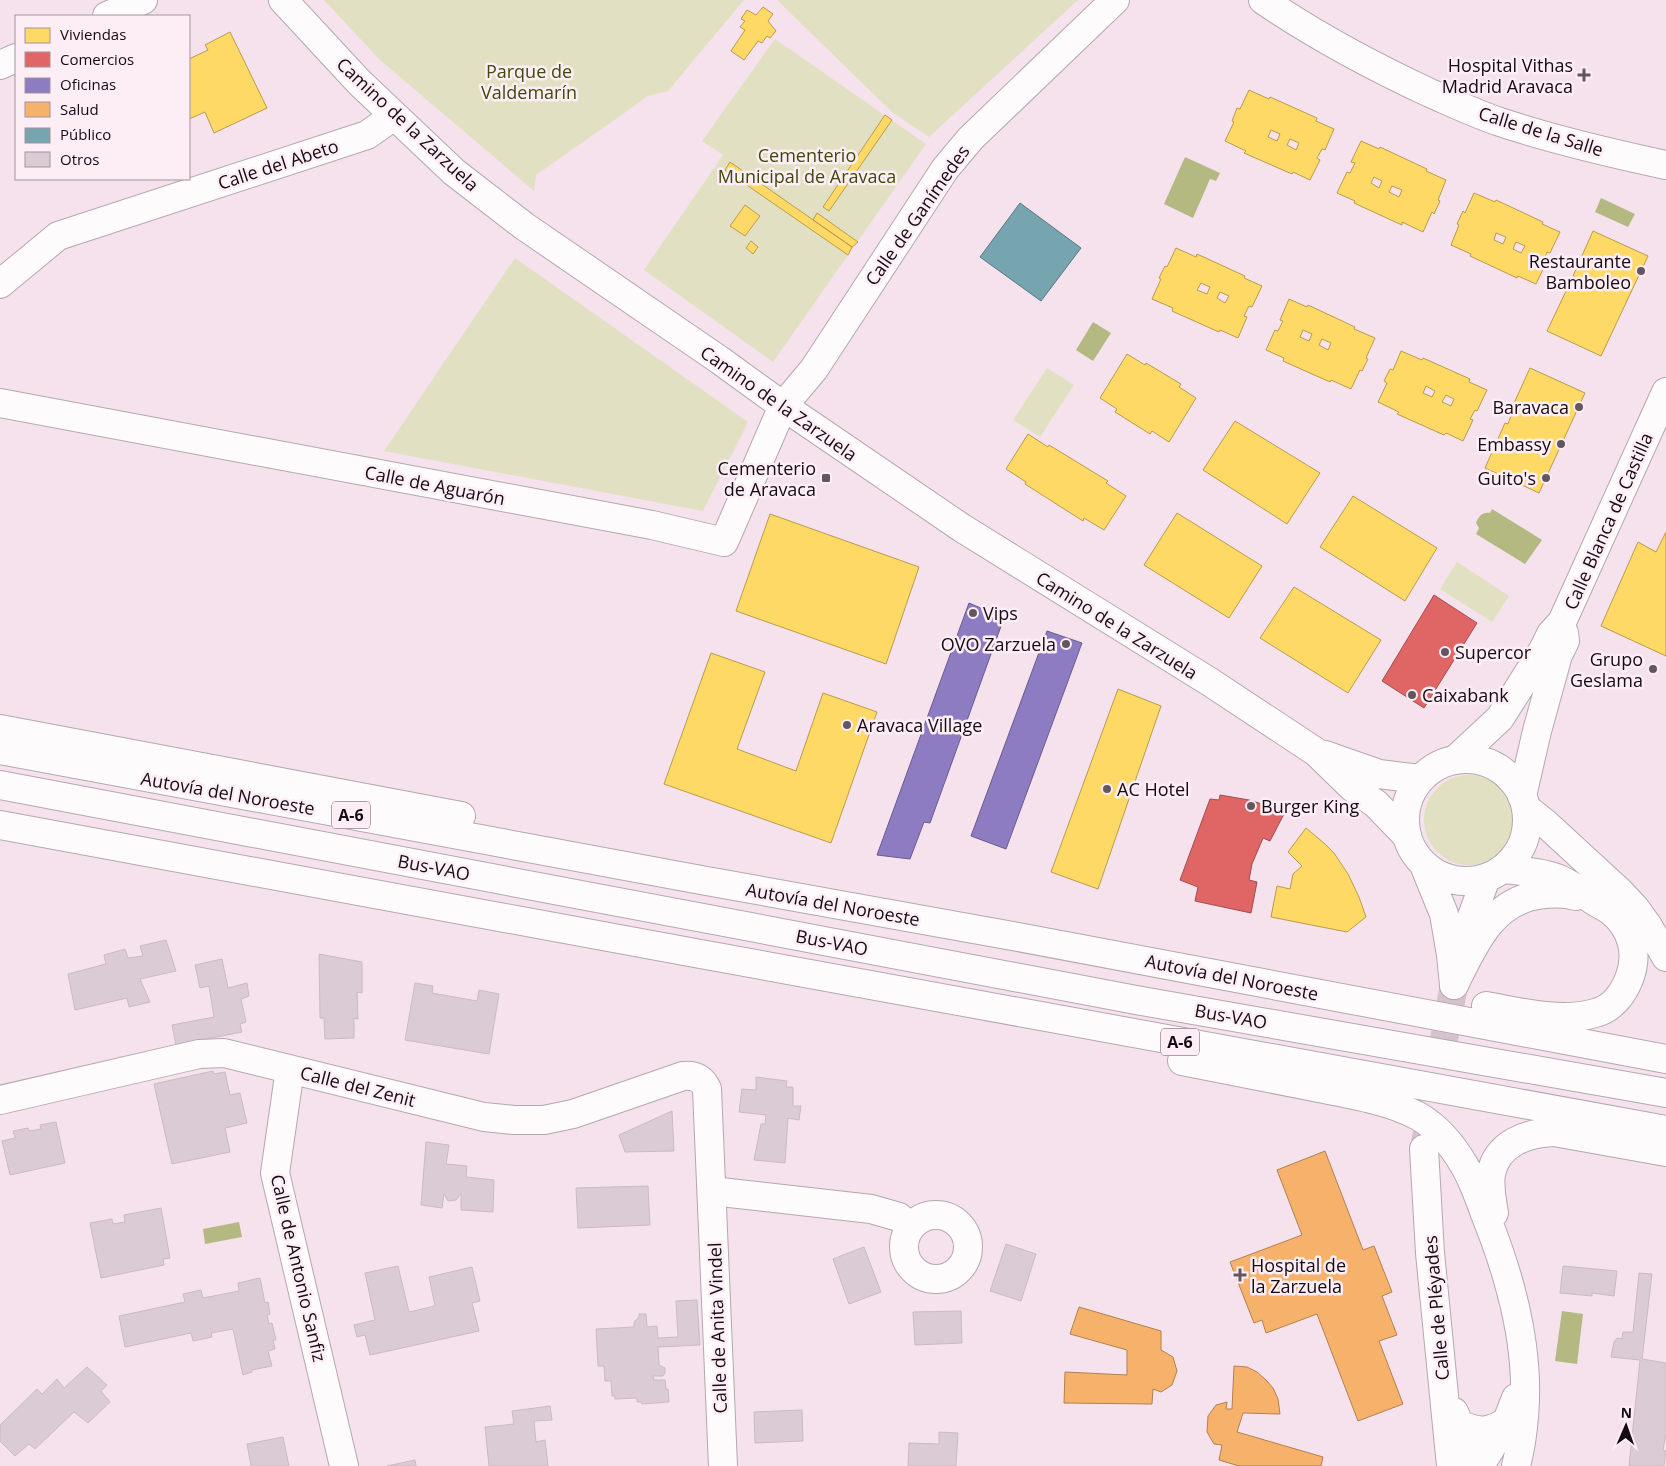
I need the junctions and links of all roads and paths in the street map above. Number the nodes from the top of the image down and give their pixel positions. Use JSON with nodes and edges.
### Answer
{"nodes":[{"id":1,"x":143,"y":0,"type":"edge"},
{"id":2,"x":283,"y":0,"type":"edge"},
{"id":3,"x":1115,"y":0,"type":"edge"},
{"id":4,"x":1264,"y":0,"type":"edge"},
{"id":5,"x":109,"y":15,"type":"edge"},
{"id":6,"x":15,"y":58,"type":"edge"},
{"id":7,"x":0,"y":65,"type":"edge"},
{"id":8,"x":394,"y":116,"type":"junction"},
{"id":9,"x":1666,"y":165,"type":"edge"},
{"id":10,"x":0,"y":284,"type":"edge"},
{"id":11,"x":1666,"y":392,"type":"edge"},
{"id":12,"x":0,"y":403,"type":"edge"},
{"id":13,"x":783,"y":406,"type":"junction"},
{"id":14,"x":1562,"y":622,"type":"junction"},
{"id":15,"x":0,"y":729,"type":"edge"},
{"id":16,"x":0,"y":750,"type":"edge"},
{"id":17,"x":1316,"y":752,"type":"junction"},
{"id":18,"x":1455,"y":760,"type":"junction"},
{"id":19,"x":1420,"y":779,"type":"junction"},
{"id":20,"x":0,"y":785,"type":"edge"},
{"id":21,"x":1524,"y":802,"type":"junction"},
{"id":22,"x":0,"y":825,"type":"edge"},
{"id":23,"x":1406,"y":836,"type":"junction"},
{"id":24,"x":1424,"y":865,"type":"junction"},
{"id":25,"x":1494,"y":873,"type":"junction"},
{"id":26,"x":701,"y":880,"type":"junction"},
{"id":27,"x":1592,"y":900,"type":"junction"},
{"id":28,"x":1018,"y":937,"type":"junction"},
{"id":29,"x":694,"y":953,"type":"junction"},
{"id":30,"x":1666,"y":957,"type":"edge"},
{"id":31,"x":1454,"y":985,"type":"junction"},
{"id":32,"x":1666,"y":1059,"type":"edge"},
{"id":33,"x":290,"y":1069,"type":"junction"},
{"id":34,"x":707,"y":1089,"type":"joint"},
{"id":35,"x":1666,"y":1093,"type":"edge"},
{"id":36,"x":0,"y":1100,"type":"edge"},
{"id":37,"x":1666,"y":1130,"type":"edge"},
{"id":38,"x":1424,"y":1149,"type":"tunnel mouth"},
{"id":39,"x":1666,"y":1152,"type":"edge"},
{"id":40,"x":712,"y":1191,"type":"junction"},
{"id":41,"x":910,"y":1228,"type":"dead end"},
{"id":42,"x":1498,"y":1247,"type":"junction"},
{"id":43,"x":1524,"y":1365,"type":"junction"},
{"id":44,"x":1442,"y":1372,"type":"junction"},
{"id":45,"x":1508,"y":1422,"type":"junction"},
{"id":46,"x":1458,"y":1424,"type":"junction"},
{"id":47,"x":344,"y":1466,"type":"edge"},
{"id":48,"x":723,"y":1466,"type":"edge"},
{"id":49,"x":1451,"y":1466,"type":"edge"},
{"id":50,"x":1479,"y":1466,"type":"edge"},
{"id":51,"x":1516,"y":1466,"type":"edge"}],
"edges":[{"from":1,"to":5,"type":"main road"},
{"from":2,"to":8,"type":"main road","name":"Camino de la Zarzuela"},
{"from":3,"to":13,"type":"main road","name":"Calle de Ganímedes"},
{"from":4,"to":9,"type":"main road","name":"Calle de la Salle"},
{"from":6,"to":7,"type":"main road"},
{"from":8,"to":10,"type":"main road","name":"Calle del Abeto"},
{"from":8,"to":13,"type":"main road","name":"Camino de la Zarzuela"},
{"from":11,"to":14,"type":"main road","name":"Calle Blanca de Castilla"},
{"from":12,"to":13,"type":"main road","name":"Calle de Aguarón"},
{"from":13,"to":17,"type":"main road","name":"Camino de la Zarzuela"},
{"from":14,"to":18,"type":"main road","name":"Calle Blanca de Castilla"},
{"from":14,"to":21,"type":"main road","name":"Calle Blanca de Castilla"},
{"from":15,"to":26,"type":"main road"},
{"from":16,"to":26,"type":"main road","name":"Autovía del Noroeste","number":"A-6"},
{"from":17,"to":19,"type":"main road","name":"Camino de la Zarzuela"},
{"from":17,"to":23,"type":"main road","name":"Camino de la Zarzuela"},
{"from":18,"to":19,"type":"main road"},
{"from":18,"to":21,"type":"main road"},
{"from":19,"to":23,"type":"main road"},
{"from":20,"to":35,"type":"main road","name":"Bus-VAO"},
{"from":21,"to":25,"type":"main road"},
{"from":21,"to":30,"type":"main road"},
{"from":22,"to":29,"type":"main road","number":"A-6"},
{"from":23,"to":24,"type":"main road"},
{"from":24,"to":25,"type":"main road"},
{"from":24,"to":31,"type":"main road"},
{"from":25,"to":27,"type":"main road"},
{"from":25,"to":31,"type":"main road"},
{"from":26,"to":28,"type":"main road","name":"Autovía del Noroeste","number":"A-6"},
{"from":27,"to":28,"type":"main road"},
{"from":27,"to":31,"type":"main road"},
{"from":28,"to":32,"type":"main road","name":"Autovía del Noroeste","number":"A-6"},
{"from":29,"to":37,"type":"main road","number":"A-6"},
{"from":29,"to":42,"type":"main road"},
{"from":33,"to":34,"type":"main road","name":"Calle del Zenit"},
{"from":33,"to":36,"type":"main road","name":"Calle del Zenit"},
{"from":33,"to":47,"type":"main road","name":"Calle de Antonio Sanfiz"},
{"from":34,"to":40,"type":"main road","name":"Calle de Anita Vindel"},
{"from":38,"to":44,"type":"main road","name":"Calle de Pléyades"},
{"from":39,"to":42,"type":"main road"},
{"from":40,"to":41,"type":"main road"},
{"from":40,"to":48,"type":"main road","name":"Calle de Anita Vindel"},
{"from":42,"to":43,"type":"main road"},
{"from":43,"to":45,"type":"main road"},
{"from":43,"to":51,"type":"main road"},
{"from":44,"to":46,"type":"main road"},
{"from":44,"to":49,"type":"main road","name":"Calle de Pléyades"},
{"from":45,"to":46,"type":"main road"},
{"from":45,"to":50,"type":"main road"},
{"from":46,"to":50,"type":"main road"}]}
